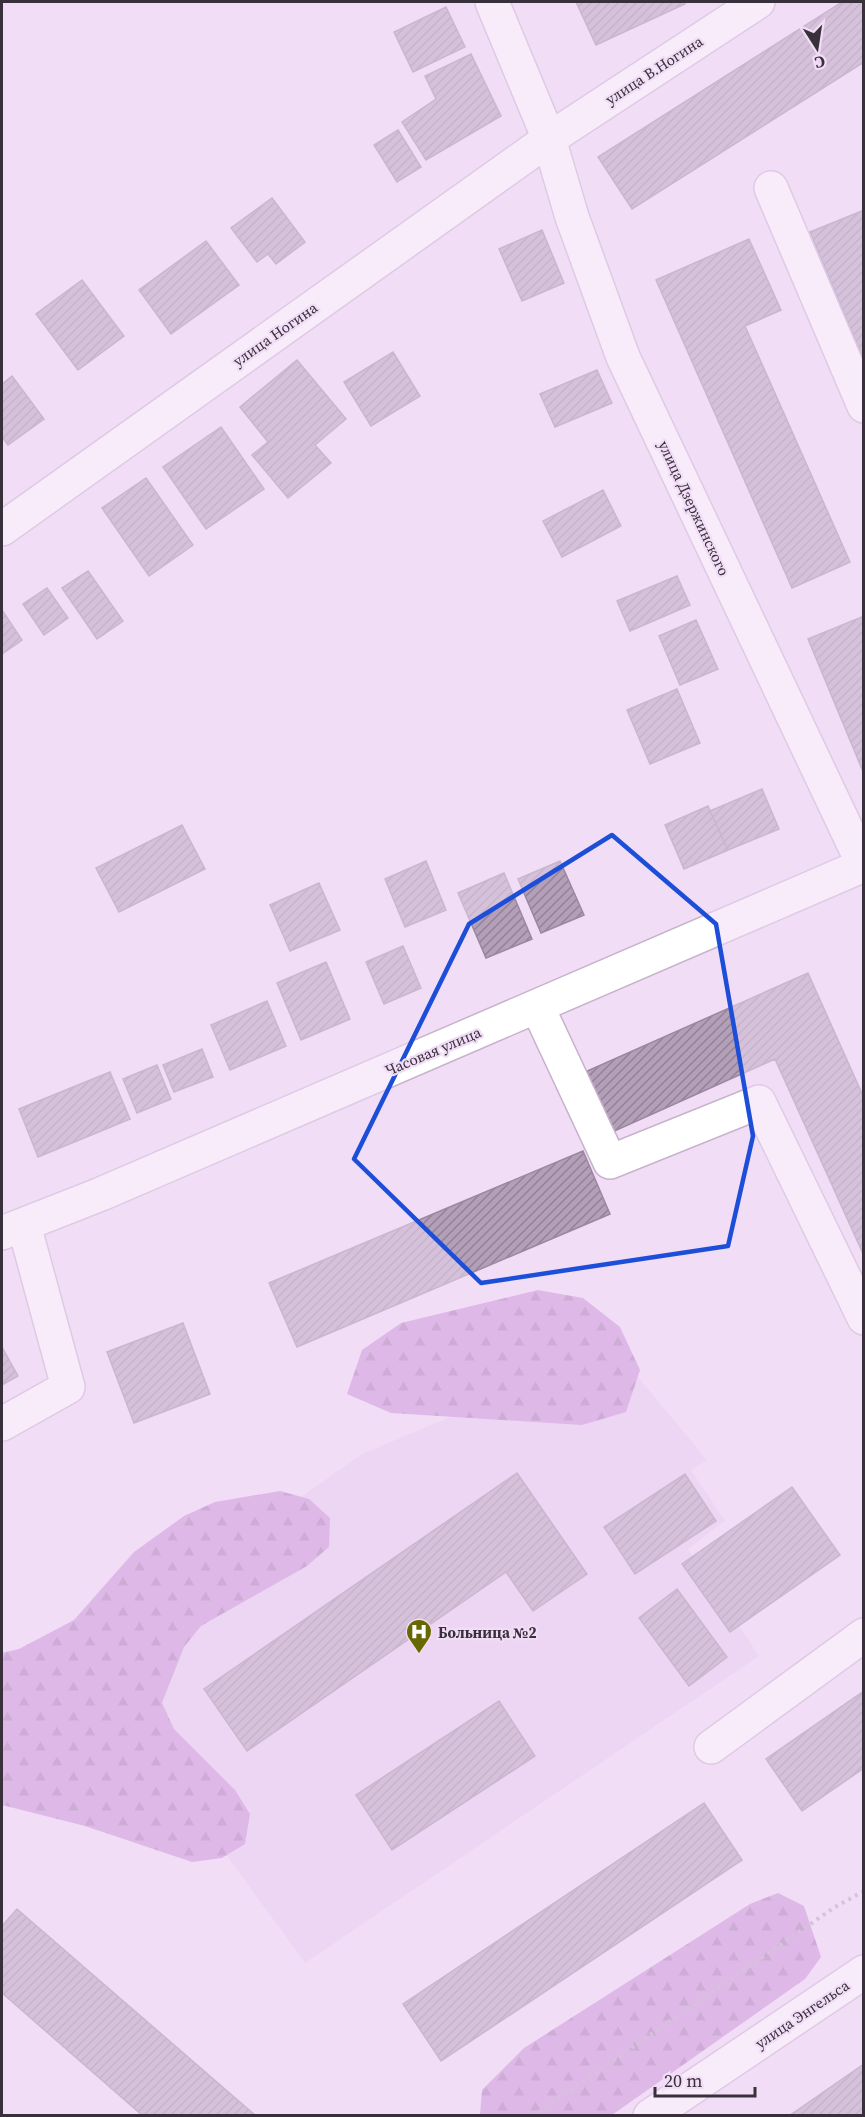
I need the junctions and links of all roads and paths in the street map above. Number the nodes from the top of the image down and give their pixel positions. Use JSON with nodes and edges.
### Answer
{"nodes":[{"id":1,"x":492,"y":2,"type":"edge"},
{"id":2,"x":758,"y":2,"type":"edge"},
{"id":3,"x":549,"y":139,"type":"junction"},
{"id":4,"x":771,"y":188,"type":"dead end"},
{"id":5,"x":864,"y":406,"type":"edge"},
{"id":6,"x":2,"y":530,"type":"edge"},
{"id":7,"x":863,"y":866,"type":"edge"},
{"id":8,"x":537,"y":1006,"type":"junction"},
{"id":9,"x":13,"y":1229,"type":"edge"},
{"id":10,"x":864,"y":1318,"type":"edge"},
{"id":11,"x":2,"y":1424,"type":"edge"},
{"id":12,"x":864,"y":1635,"type":"edge"},
{"id":13,"x":711,"y":1746,"type":"dead end"},
{"id":14,"x":864,"y":1891,"type":"edge"},
{"id":15,"x":864,"y":1972,"type":"edge"},
{"id":16,"x":533,"y":2115,"type":"edge"},
{"id":17,"x":650,"y":2115,"type":"edge"}],
"edges":[{"from":1,"to":3,"type":"street","name":"улица Дзержинского"},
{"from":2,"to":3,"type":"street","name":"улица В.Ногина"},
{"from":3,"to":6,"type":"street","name":"улица Ногина"},
{"from":3,"to":7,"type":"street","name":"улица Дзержинского"},
{"from":4,"to":5,"type":"street"},
{"from":7,"to":8,"type":"street","name":"Часовая улица"},
{"from":8,"to":9,"type":"street","name":"Часовая улица"},
{"from":8,"to":10,"type":"street"},
{"from":9,"to":11,"type":"street"},
{"from":12,"to":13,"type":"street"},
{"from":14,"to":16,"type":"path"},
{"from":15,"to":17,"type":"street","name":"улица Энгельса"}]}
